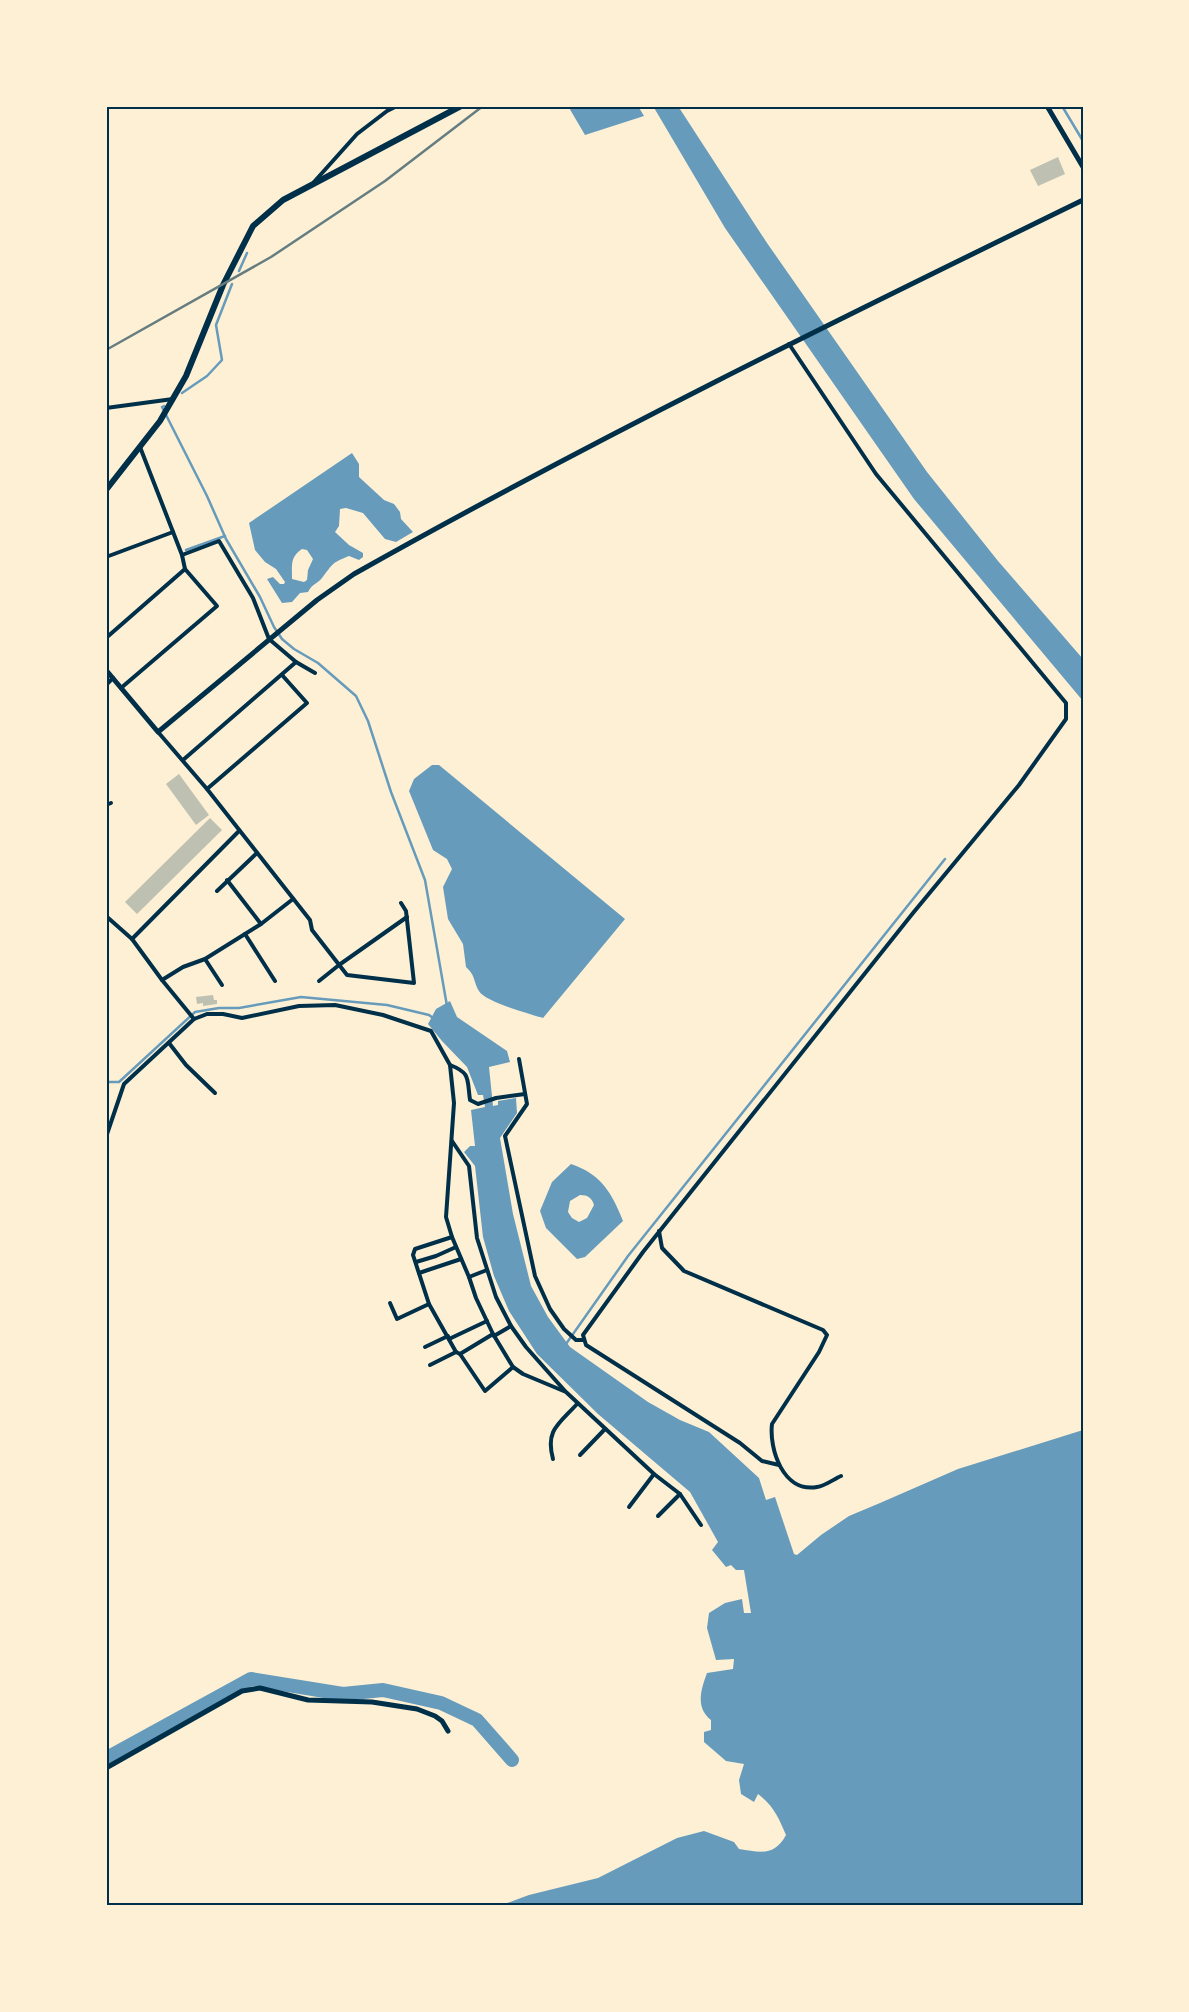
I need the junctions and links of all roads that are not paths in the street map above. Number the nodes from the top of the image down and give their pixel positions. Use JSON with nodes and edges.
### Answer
{"nodes":[{"id":1,"x":397,"y":106,"type":"edge"},
{"id":2,"x":461,"y":106,"type":"edge"},
{"id":3,"x":1047,"y":106,"type":"edge"},
{"id":4,"x":1083,"y":167,"type":"edge"},
{"id":5,"x":313,"y":184,"type":"junction"},
{"id":6,"x":1083,"y":200,"type":"edge"},
{"id":7,"x":789,"y":344,"type":"junction"},
{"id":8,"x":173,"y":399,"type":"junction"},
{"id":9,"x":106,"y":408,"type":"edge"},
{"id":10,"x":140,"y":447,"type":"junction"},
{"id":11,"x":106,"y":490,"type":"edge"},
{"id":12,"x":172,"y":532,"type":"junction"},
{"id":13,"x":182,"y":555,"type":"junction"},
{"id":14,"x":106,"y":557,"type":"edge"},
{"id":15,"x":185,"y":570,"type":"junction"},
{"id":16,"x":272,"y":637,"type":"junction"},
{"id":17,"x":106,"y":638,"type":"edge"},
{"id":18,"x":296,"y":662,"type":"junction"},
{"id":19,"x":106,"y":670,"type":"edge"},
{"id":20,"x":315,"y":673,"type":"dead end"},
{"id":21,"x":282,"y":675,"type":"junction"},
{"id":22,"x":113,"y":678,"type":"junction"},
{"id":23,"x":106,"y":685,"type":"edge"},
{"id":24,"x":122,"y":688,"type":"junction"},
{"id":25,"x":158,"y":732,"type":"junction"},
{"id":26,"x":182,"y":760,"type":"junction"},
{"id":27,"x":206,"y":790,"type":"junction"},
{"id":28,"x":111,"y":804,"type":"dead end"},
{"id":29,"x":106,"y":805,"type":"edge"},
{"id":30,"x":239,"y":831,"type":"junction"},
{"id":31,"x":256,"y":853,"type":"junction"},
{"id":32,"x":227,"y":880,"type":"junction"},
{"id":33,"x":216,"y":891,"type":"dead end"},
{"id":34,"x":293,"y":899,"type":"junction"},
{"id":35,"x":401,"y":903,"type":"dead end"},
{"id":36,"x":106,"y":916,"type":"edge"},
{"id":37,"x":407,"y":917,"type":"junction"},
{"id":38,"x":261,"y":924,"type":"junction"},
{"id":39,"x":244,"y":934,"type":"junction"},
{"id":40,"x":132,"y":939,"type":"junction"},
{"id":41,"x":205,"y":959,"type":"junction"},
{"id":42,"x":339,"y":965,"type":"junction"},
{"id":43,"x":162,"y":980,"type":"junction"},
{"id":44,"x":275,"y":981,"type":"dead end"},
{"id":45,"x":319,"y":981,"type":"dead end"},
{"id":46,"x":222,"y":985,"type":"dead end"},
{"id":47,"x":194,"y":1019,"type":"junction"},
{"id":48,"x":169,"y":1043,"type":"junction"},
{"id":49,"x":518,"y":1059,"type":"dead end"},
{"id":50,"x":450,"y":1065,"type":"junction"},
{"id":51,"x":215,"y":1093,"type":"dead end"},
{"id":52,"x":525,"y":1094,"type":"junction"},
{"id":53,"x":106,"y":1137,"type":"edge"},
{"id":54,"x":452,"y":1141,"type":"junction"},
{"id":55,"x":660,"y":1231,"type":"junction"},
{"id":56,"x":452,"y":1238,"type":"junction"},
{"id":57,"x":456,"y":1247,"type":"junction"},
{"id":58,"x":461,"y":1259,"type":"junction"},
{"id":59,"x":416,"y":1262,"type":"junction"},
{"id":60,"x":487,"y":1270,"type":"junction"},
{"id":61,"x":419,"y":1273,"type":"junction"},
{"id":62,"x":469,"y":1277,"type":"junction"},
{"id":63,"x":390,"y":1303,"type":"dead end"},
{"id":64,"x":429,"y":1304,"type":"junction"},
{"id":65,"x":487,"y":1321,"type":"junction"},
{"id":66,"x":511,"y":1326,"type":"junction"},
{"id":67,"x":494,"y":1335,"type":"junction"},
{"id":68,"x":448,"y":1338,"type":"junction"},
{"id":69,"x":583,"y":1340,"type":"junction"},
{"id":70,"x":425,"y":1347,"type":"dead end"},
{"id":71,"x":458,"y":1353,"type":"junction"},
{"id":72,"x":430,"y":1365,"type":"dead end"},
{"id":73,"x":513,"y":1367,"type":"junction"},
{"id":74,"x":566,"y":1392,"type":"junction"},
{"id":75,"x":577,"y":1404,"type":"junction"},
{"id":76,"x":605,"y":1429,"type":"junction"},
{"id":77,"x":580,"y":1456,"type":"dead end"},
{"id":78,"x":553,"y":1459,"type":"dead end"},
{"id":79,"x":779,"y":1465,"type":"junction"},
{"id":80,"x":654,"y":1474,"type":"junction"},
{"id":81,"x":841,"y":1476,"type":"dead end"},
{"id":82,"x":680,"y":1494,"type":"junction"},
{"id":83,"x":629,"y":1507,"type":"dead end"},
{"id":84,"x":658,"y":1516,"type":"dead end"},
{"id":85,"x":701,"y":1525,"type":"dead end"},
{"id":86,"x":448,"y":1731,"type":"dead end"},
{"id":87,"x":106,"y":1768,"type":"edge"}],
"edges":[{"from":1,"to":5,"type":"street"},
{"from":2,"to":5,"type":"highway"},
{"from":3,"to":4,"type":"street"},
{"from":5,"to":8,"type":"highway"},
{"from":6,"to":7,"type":"street"},
{"from":7,"to":16,"type":"street"},
{"from":7,"to":55,"type":"street"},
{"from":8,"to":9,"type":"street"},
{"from":8,"to":10,"type":"highway"},
{"from":10,"to":11,"type":"highway"},
{"from":10,"to":12,"type":"street"},
{"from":12,"to":13,"type":"street"},
{"from":12,"to":14,"type":"street"},
{"from":13,"to":15,"type":"street"},
{"from":13,"to":16,"type":"street"},
{"from":15,"to":17,"type":"street"},
{"from":15,"to":24,"type":"street"},
{"from":16,"to":18,"type":"street"},
{"from":16,"to":25,"type":"street"},
{"from":18,"to":20,"type":"street"},
{"from":18,"to":21,"type":"street"},
{"from":19,"to":22,"type":"street"},
{"from":21,"to":26,"type":"street"},
{"from":21,"to":27,"type":"street"},
{"from":22,"to":23,"type":"street"},
{"from":22,"to":24,"type":"street"},
{"from":24,"to":25,"type":"street"},
{"from":25,"to":26,"type":"street"},
{"from":26,"to":27,"type":"street"},
{"from":27,"to":30,"type":"street"},
{"from":28,"to":29,"type":"street"},
{"from":30,"to":31,"type":"street"},
{"from":30,"to":40,"type":"street"},
{"from":31,"to":32,"type":"street"},
{"from":31,"to":34,"type":"street"},
{"from":32,"to":33,"type":"street"},
{"from":32,"to":38,"type":"street"},
{"from":34,"to":38,"type":"street"},
{"from":34,"to":42,"type":"street"},
{"from":35,"to":37,"type":"street"},
{"from":36,"to":40,"type":"street"},
{"from":37,"to":42,"type":"street"},
{"from":37,"to":42,"type":"street"},
{"from":38,"to":39,"type":"street"},
{"from":39,"to":41,"type":"street"},
{"from":39,"to":44,"type":"street"},
{"from":40,"to":43,"type":"street"},
{"from":41,"to":43,"type":"street"},
{"from":41,"to":46,"type":"street"},
{"from":42,"to":45,"type":"street"},
{"from":43,"to":47,"type":"street"},
{"from":47,"to":48,"type":"street"},
{"from":47,"to":50,"type":"street"},
{"from":48,"to":51,"type":"street"},
{"from":48,"to":53,"type":"street"},
{"from":49,"to":52,"type":"street"},
{"from":50,"to":52,"type":"street"},
{"from":50,"to":54,"type":"street"},
{"from":52,"to":69,"type":"street"},
{"from":54,"to":56,"type":"street"},
{"from":54,"to":60,"type":"street"},
{"from":55,"to":69,"type":"street"},
{"from":55,"to":79,"type":"street"},
{"from":56,"to":57,"type":"street"},
{"from":56,"to":59,"type":"street"},
{"from":57,"to":58,"type":"street"},
{"from":57,"to":59,"type":"street"},
{"from":58,"to":61,"type":"street"},
{"from":58,"to":62,"type":"street"},
{"from":59,"to":61,"type":"street"},
{"from":60,"to":62,"type":"street"},
{"from":60,"to":66,"type":"street"},
{"from":61,"to":64,"type":"street"},
{"from":62,"to":65,"type":"street"},
{"from":63,"to":64,"type":"street"},
{"from":64,"to":68,"type":"street"},
{"from":65,"to":67,"type":"street"},
{"from":65,"to":68,"type":"street"},
{"from":66,"to":67,"type":"street"},
{"from":66,"to":74,"type":"street"},
{"from":67,"to":71,"type":"street"},
{"from":67,"to":73,"type":"street"},
{"from":68,"to":70,"type":"street"},
{"from":68,"to":71,"type":"street"},
{"from":69,"to":79,"type":"street"},
{"from":71,"to":72,"type":"street"},
{"from":71,"to":73,"type":"street"},
{"from":73,"to":74,"type":"street"},
{"from":74,"to":75,"type":"street"},
{"from":75,"to":76,"type":"street"},
{"from":75,"to":78,"type":"street"},
{"from":76,"to":77,"type":"street"},
{"from":76,"to":80,"type":"street"},
{"from":79,"to":81,"type":"street"},
{"from":80,"to":82,"type":"street"},
{"from":80,"to":83,"type":"street"},
{"from":82,"to":84,"type":"street"},
{"from":82,"to":85,"type":"street"},
{"from":86,"to":87,"type":"street"}]}
